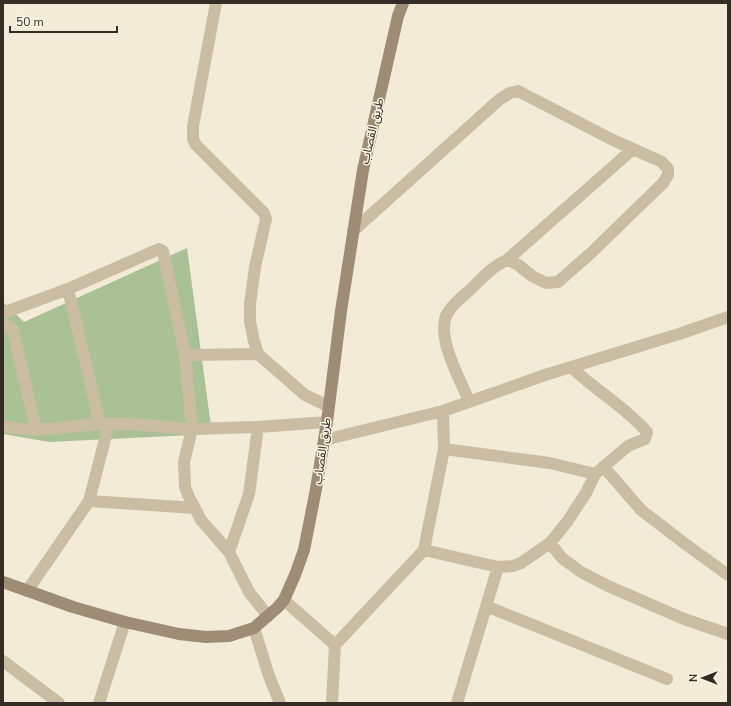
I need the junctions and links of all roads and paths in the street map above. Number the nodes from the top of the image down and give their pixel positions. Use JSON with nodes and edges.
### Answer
{"nodes":[{"id":1,"x":216,"y":3,"type":"edge"},
{"id":2,"x":403,"y":3,"type":"edge"},
{"id":3,"x":633,"y":149,"type":"junction"},
{"id":4,"x":353,"y":231,"type":"junction"},
{"id":5,"x":507,"y":260,"type":"junction"},
{"id":6,"x":68,"y":289,"type":"junction"},
{"id":7,"x":3,"y":313,"type":"edge"},
{"id":8,"x":728,"y":317,"type":"edge"},
{"id":9,"x":3,"y":323,"type":"edge"},
{"id":10,"x":258,"y":354,"type":"junction"},
{"id":11,"x":185,"y":355,"type":"junction"},
{"id":12,"x":571,"y":366,"type":"junction"},
{"id":13,"x":469,"y":401,"type":"junction"},
{"id":14,"x":328,"y":406,"type":"junction"},
{"id":15,"x":443,"y":411,"type":"junction"},
{"id":16,"x":327,"y":422,"type":"junction"},
{"id":17,"x":104,"y":424,"type":"junction"},
{"id":18,"x":3,"y":426,"type":"edge"},
{"id":19,"x":258,"y":427,"type":"junction"},
{"id":20,"x":192,"y":429,"type":"junction"},
{"id":21,"x":36,"y":430,"type":"junction"},
{"id":22,"x":324,"y":440,"type":"junction"},
{"id":23,"x":444,"y":449,"type":"junction"},
{"id":24,"x":599,"y":471,"type":"junction"},
{"id":25,"x":89,"y":501,"type":"junction"},
{"id":26,"x":195,"y":508,"type":"junction"},
{"id":27,"x":550,"y":543,"type":"junction"},
{"id":28,"x":424,"y":550,"type":"junction"},
{"id":29,"x":229,"y":552,"type":"junction"},
{"id":30,"x":498,"y":567,"type":"junction"},
{"id":31,"x":728,"y":575,"type":"edge"},
{"id":32,"x":3,"y":582,"type":"edge"},
{"id":33,"x":27,"y":591,"type":"junction"},
{"id":34,"x":284,"y":600,"type":"junction"},
{"id":35,"x":486,"y":606,"type":"junction"},
{"id":36,"x":268,"y":616,"type":"junction"},
{"id":37,"x":125,"y":622,"type":"junction"},
{"id":38,"x":254,"y":628,"type":"junction"},
{"id":39,"x":728,"y":634,"type":"edge"},
{"id":40,"x":335,"y":645,"type":"junction"},
{"id":41,"x":3,"y":661,"type":"edge"},
{"id":42,"x":667,"y":679,"type":"dead end"},
{"id":43,"x":58,"y":703,"type":"edge"},
{"id":44,"x":99,"y":703,"type":"edge"},
{"id":45,"x":280,"y":703,"type":"edge"},
{"id":46,"x":332,"y":703,"type":"edge"},
{"id":47,"x":457,"y":703,"type":"edge"}],
"edges":[{"from":1,"to":10,"type":"street"},
{"from":2,"to":4,"type":"main road","name":"طريق القصاب"},
{"from":3,"to":4,"type":"street"},
{"from":3,"to":5,"type":"street"},
{"from":3,"to":5,"type":"street"},
{"from":4,"to":14,"type":"main road","name":"طريق القصاب"},
{"from":5,"to":13,"type":"street"},
{"from":6,"to":7,"type":"street"},
{"from":6,"to":11,"type":"street"},
{"from":6,"to":17,"type":"street"},
{"from":8,"to":12,"type":"street"},
{"from":9,"to":21,"type":"street"},
{"from":10,"to":11,"type":"street"},
{"from":10,"to":14,"type":"street"},
{"from":11,"to":20,"type":"street"},
{"from":12,"to":13,"type":"street"},
{"from":12,"to":24,"type":"street"},
{"from":13,"to":15,"type":"street"},
{"from":14,"to":16,"type":"main road","name":"طريق القصاب"},
{"from":15,"to":22,"type":"street"},
{"from":15,"to":23,"type":"street"},
{"from":16,"to":19,"type":"street"},
{"from":16,"to":22,"type":"main road","name":"طريق القصاب"},
{"from":17,"to":20,"type":"street"},
{"from":17,"to":21,"type":"street"},
{"from":17,"to":25,"type":"street"},
{"from":18,"to":21,"type":"street"},
{"from":19,"to":20,"type":"street"},
{"from":19,"to":29,"type":"street"},
{"from":20,"to":26,"type":"street"},
{"from":22,"to":34,"type":"main road","name":"طريق القصاب"},
{"from":23,"to":24,"type":"street"},
{"from":23,"to":28,"type":"street"},
{"from":24,"to":27,"type":"street"},
{"from":24,"to":31,"type":"street"},
{"from":25,"to":26,"type":"street"},
{"from":25,"to":33,"type":"street"},
{"from":26,"to":29,"type":"street"},
{"from":27,"to":30,"type":"street"},
{"from":27,"to":39,"type":"street"},
{"from":28,"to":30,"type":"street"},
{"from":28,"to":40,"type":"street"},
{"from":29,"to":36,"type":"street"},
{"from":30,"to":35,"type":"street"},
{"from":32,"to":33,"type":"main road","name":"طريق القصاب"},
{"from":33,"to":37,"type":"main road","name":"طريق القصاب"},
{"from":34,"to":36,"type":"main road","name":"طريق القصاب"},
{"from":34,"to":40,"type":"street"},
{"from":35,"to":42,"type":"street"},
{"from":35,"to":47,"type":"street"},
{"from":36,"to":38,"type":"main road","name":"طريق القصاب"},
{"from":37,"to":38,"type":"main road","name":"طريق القصاب"},
{"from":37,"to":44,"type":"street"},
{"from":38,"to":45,"type":"street"},
{"from":40,"to":46,"type":"street"},
{"from":41,"to":43,"type":"street"}]}
